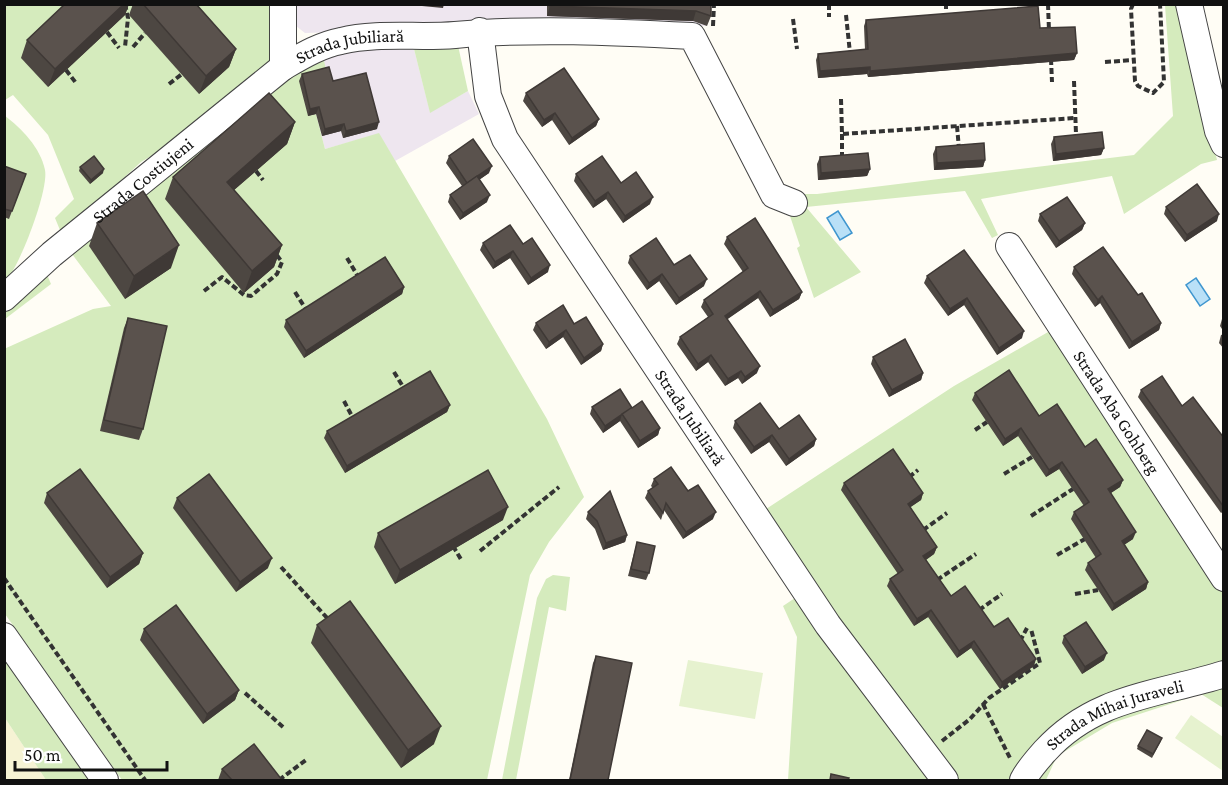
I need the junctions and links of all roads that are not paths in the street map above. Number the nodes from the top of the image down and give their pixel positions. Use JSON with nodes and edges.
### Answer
{"nodes":[{"id":1,"x":283,"y":4,"type":"edge"},
{"id":2,"x":1189,"y":4,"type":"edge"},
{"id":3,"x":480,"y":31,"type":"junction"},
{"id":4,"x":283,"y":67,"type":"junction"},
{"id":5,"x":1222,"y":135,"type":"edge"},
{"id":6,"x":794,"y":203,"type":"dead end"},
{"id":7,"x":1009,"y":246,"type":"dead end"},
{"id":8,"x":4,"y":298,"type":"edge"},
{"id":9,"x":1224,"y":578,"type":"edge"},
{"id":10,"x":4,"y":636,"type":"edge"},
{"id":11,"x":1224,"y":674,"type":"edge"},
{"id":12,"x":1019,"y":775,"type":"edge"},
{"id":13,"x":105,"y":780,"type":"edge"},
{"id":14,"x":945,"y":780,"type":"edge"}],
"edges":[{"from":1,"to":4,"type":"street","name":"Strada Jubiliară"},
{"from":2,"to":5,"type":"street"},
{"from":3,"to":4,"type":"street","name":"Strada Jubiliară"},
{"from":3,"to":6,"type":"street","name":"Strada Jubiliară"},
{"from":3,"to":14,"type":"street","name":"Strada Jubiliară"},
{"from":4,"to":8,"type":"street","name":"Strada Costiujeni"},
{"from":7,"to":9,"type":"street","name":"Strada Aba Gohberg"},
{"from":10,"to":13,"type":"street"},
{"from":11,"to":12,"type":"street","name":"Strada Mihai Juraveli"}]}
